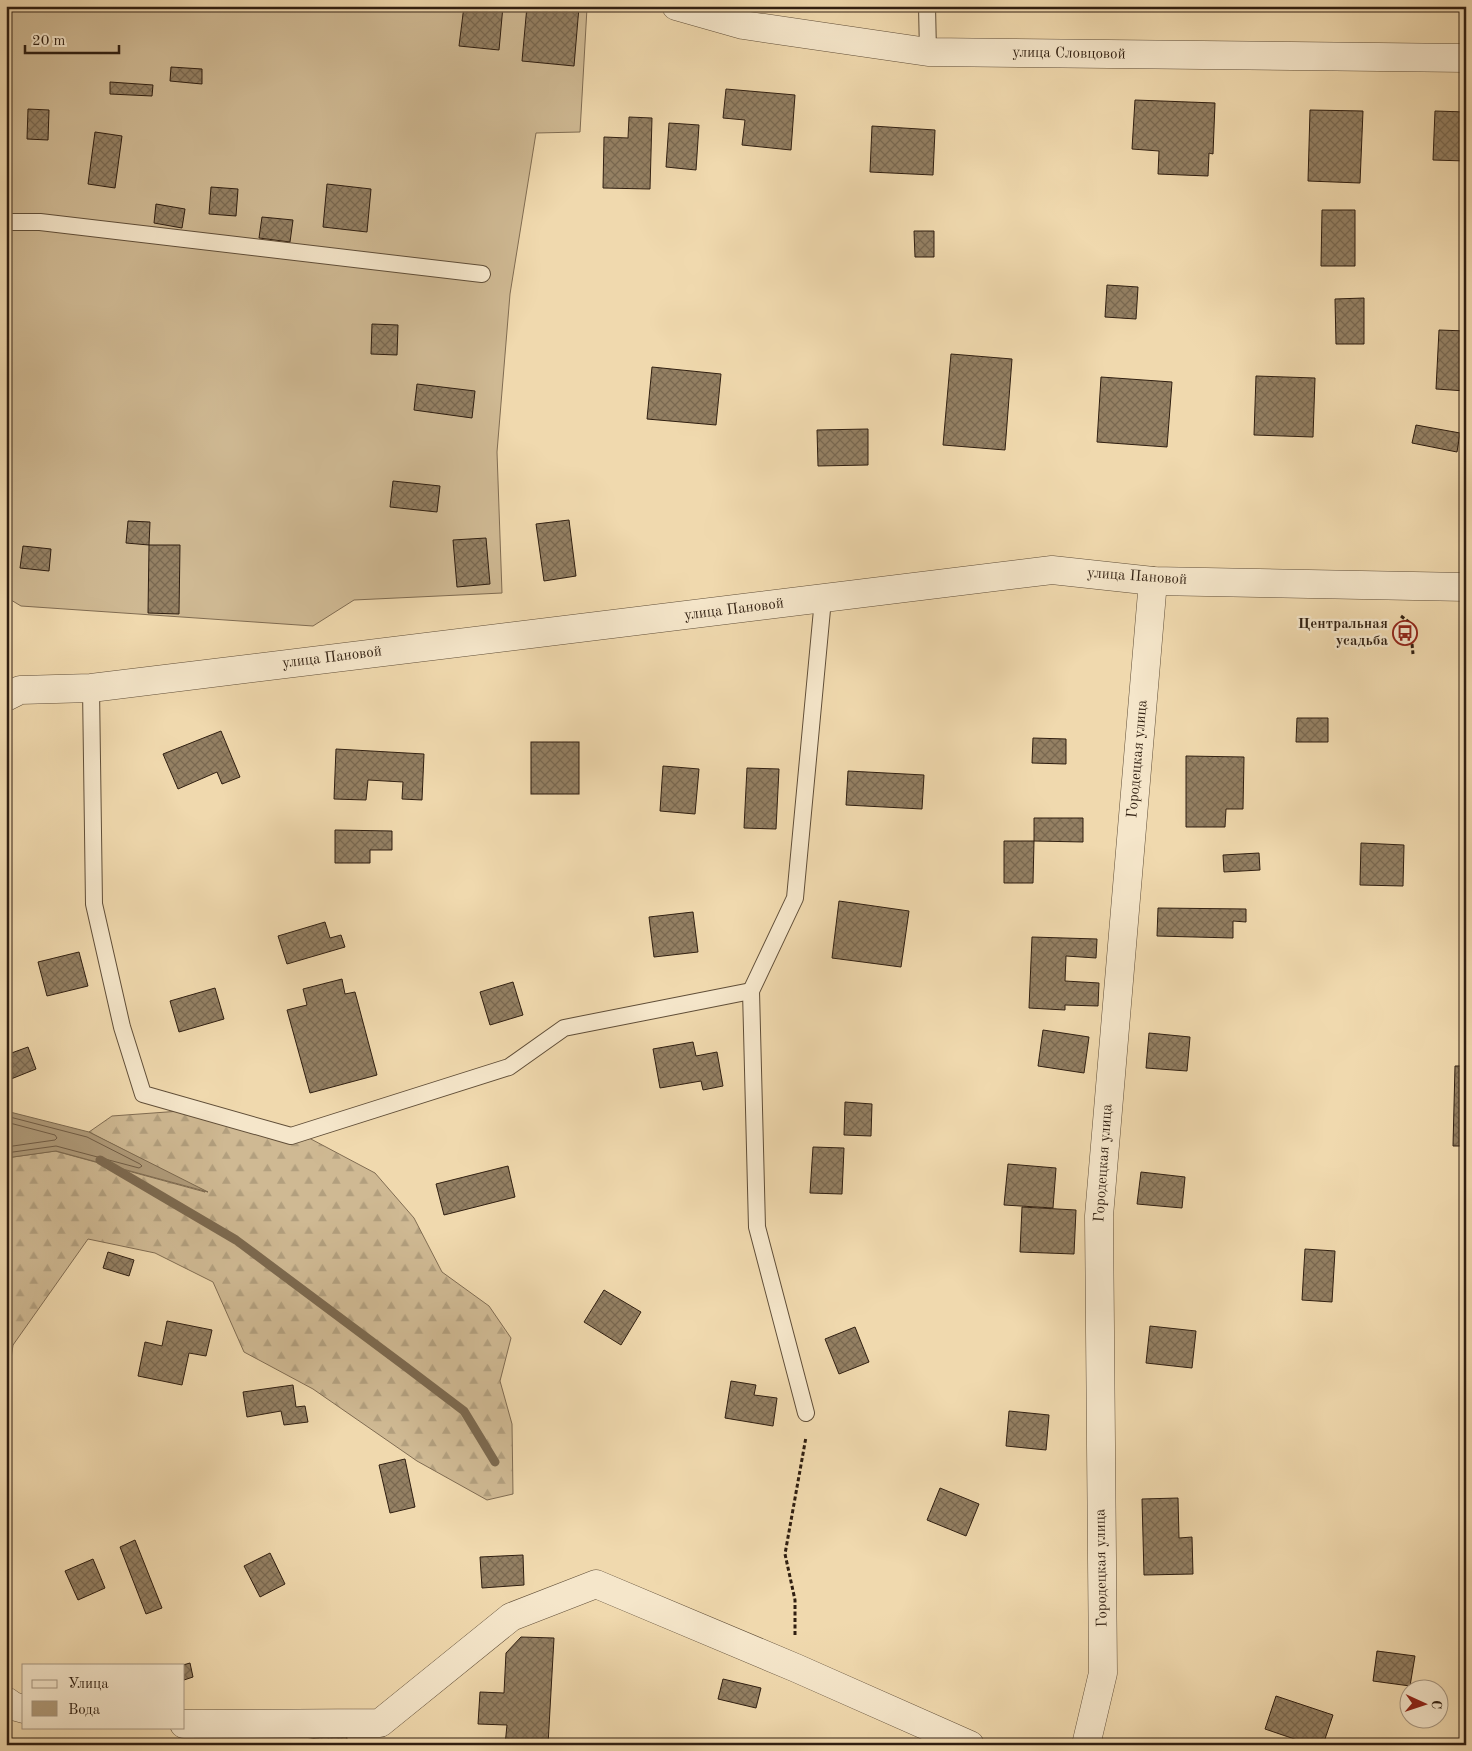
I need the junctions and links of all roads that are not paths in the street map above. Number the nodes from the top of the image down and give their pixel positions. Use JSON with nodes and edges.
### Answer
{"nodes":[{"id":1,"x":676,"y":6,"type":"edge"},
{"id":2,"x":927,"y":6,"type":"edge"},
{"id":3,"x":928,"y":52,"type":"junction"},
{"id":4,"x":1466,"y":58,"type":"edge"},
{"id":5,"x":6,"y":222,"type":"edge"},
{"id":6,"x":482,"y":274,"type":"dead end"},
{"id":7,"x":1153,"y":581,"type":"junction"},
{"id":8,"x":1466,"y":587,"type":"edge"},
{"id":9,"x":823,"y":599,"type":"junction"},
{"id":10,"x":11,"y":687,"type":"edge"},
{"id":11,"x":91,"y":688,"type":"junction"},
{"id":12,"x":751,"y":991,"type":"junction"},
{"id":13,"x":806,"y":1413,"type":"road end"},
{"id":14,"x":6,"y":1701,"type":"edge"},
{"id":15,"x":22,"y":1709,"type":"edge"},
{"id":16,"x":185,"y":1724,"type":"edge"},
{"id":17,"x":970,"y":1745,"type":"edge"},
{"id":18,"x":1086,"y":1745,"type":"edge"}],
"edges":[{"from":1,"to":3,"type":"street","name":"улица Словцовой"},
{"from":2,"to":3,"type":"lane"},
{"from":3,"to":4,"type":"street","name":"улица Словцовой"},
{"from":5,"to":6,"type":"lane"},
{"from":7,"to":8,"type":"street","name":"улица Пановой"},
{"from":7,"to":9,"type":"street","name":"улица Пановой"},
{"from":7,"to":18,"type":"street","name":"Городецкая улица"},
{"from":9,"to":11,"type":"street","name":"улица Пановой"},
{"from":9,"to":12,"type":"lane"},
{"from":10,"to":11,"type":"street","name":"улица Пановой"},
{"from":11,"to":12,"type":"lane"},
{"from":12,"to":13,"type":"lane"},
{"from":14,"to":15,"type":"street"},
{"from":16,"to":17,"type":"street"}]}
